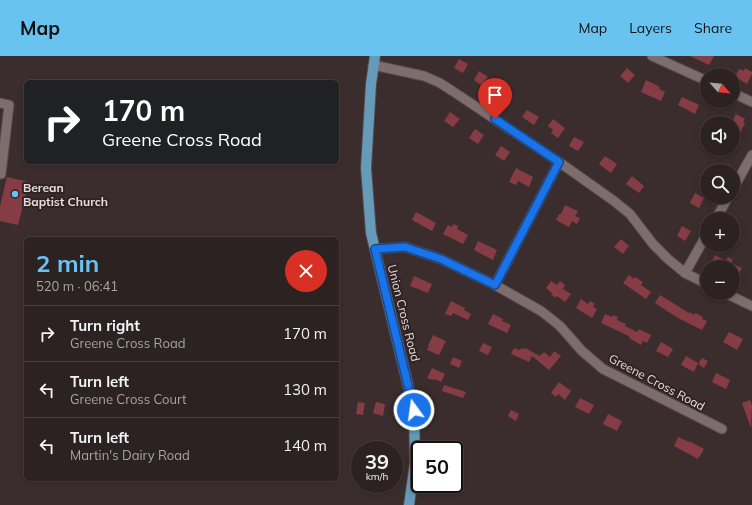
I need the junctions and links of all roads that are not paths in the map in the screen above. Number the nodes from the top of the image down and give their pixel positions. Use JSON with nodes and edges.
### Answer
{"nodes":[{"id":1,"x":652,"y":56,"type":"edge"},
{"id":2,"x":374,"y":60,"type":"edge"},
{"id":3,"x":700,"y":78,"type":"edge"},
{"id":4,"x":740,"y":96,"type":"edge"},
{"id":5,"x":752,"y":102,"type":"edge"},
{"id":6,"x":0,"y":103,"type":"edge"},
{"id":7,"x":752,"y":155,"type":"edge"},
{"id":8,"x":559,"y":162,"type":"junction"},
{"id":9,"x":0,"y":176,"type":"edge"},
{"id":10,"x":740,"y":176,"type":"edge"},
{"id":11,"x":700,"y":246,"type":"edge"},
{"id":12,"x":375,"y":249,"type":"junction"},
{"id":13,"x":685,"y":272,"type":"junction"},
{"id":14,"x":700,"y":280,"type":"edge"},
{"id":15,"x":495,"y":285,"type":"junction"},
{"id":16,"x":740,"y":300,"type":"edge"},
{"id":17,"x":752,"y":306,"type":"edge"},
{"id":18,"x":722,"y":429,"type":"dead end"},
{"id":19,"x":409,"y":505,"type":"edge"}],
"edges":[{"from":1,"to":3,"type":"street"},
{"from":2,"to":8,"type":"street"},
{"from":2,"to":12,"type":"main road","name":"Union Cross Road"},
{"from":4,"to":5,"type":"street"},
{"from":6,"to":9,"type":"street"},
{"from":7,"to":10,"type":"street"},
{"from":8,"to":13,"type":"street"},
{"from":8,"to":15,"type":"street"},
{"from":11,"to":13,"type":"street"},
{"from":12,"to":15,"type":"street","name":"Greene Cross Road"},
{"from":12,"to":19,"type":"main road","name":"Union Cross Road"},
{"from":13,"to":14,"type":"street"},
{"from":15,"to":18,"type":"street","name":"Greene Cross Road"},
{"from":16,"to":17,"type":"street"}]}
